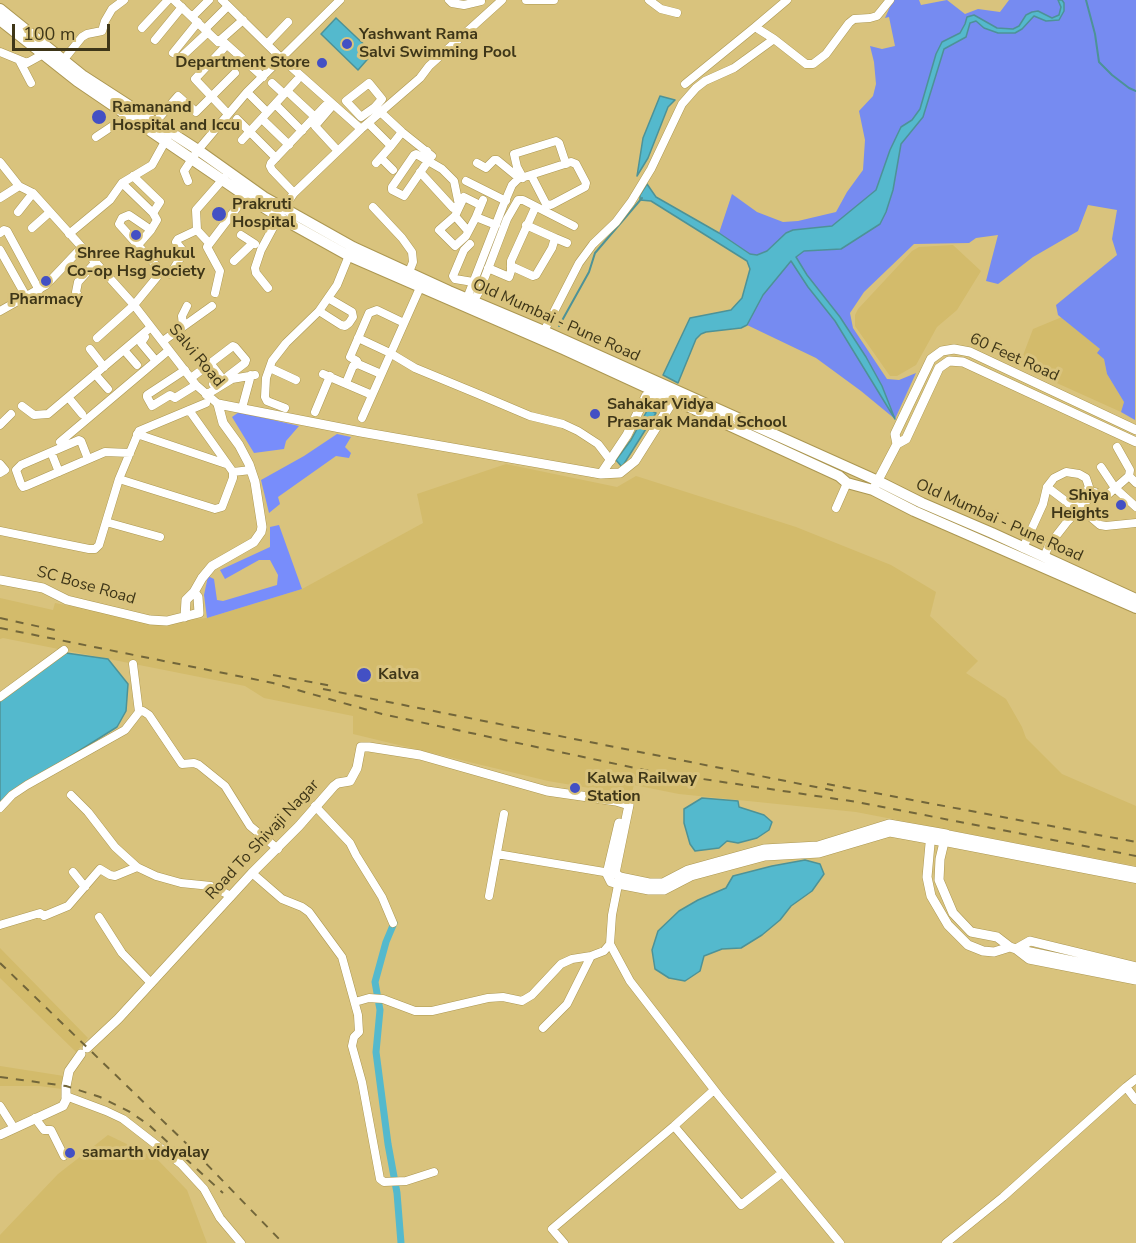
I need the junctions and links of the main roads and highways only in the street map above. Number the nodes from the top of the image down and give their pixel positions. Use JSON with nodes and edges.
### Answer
{"nodes":[{"id":1,"x":0,"y":9,"type":"edge"},
{"id":2,"x":0,"y":20,"type":"edge"},
{"id":3,"x":43,"y":48,"type":"junction"},
{"id":4,"x":80,"y":78,"type":"junction"},
{"id":5,"x":141,"y":118,"type":"junction"},
{"id":6,"x":542,"y":335,"type":"junction"},
{"id":7,"x":674,"y":400,"type":"junction"},
{"id":8,"x":875,"y":486,"type":"junction"},
{"id":9,"x":990,"y":538,"type":"junction"},
{"id":10,"x":1136,"y":599,"type":"edge"},
{"id":11,"x":1136,"y":609,"type":"edge"}],
"edges":[{"from":1,"to":3,"type":"main road","name":"Old Mumbai - Pune Road"},
{"from":2,"to":3,"type":"main road","name":"Old Mumbai - Pune Road"},
{"from":3,"to":4,"type":"main road","name":"Old Mumbai - Pune Road"},
{"from":4,"to":5,"type":"main road","name":"Old Mumbai - Pune Road"},
{"from":4,"to":5,"type":"main road","name":"Old Mumbai - Pune Road"},
{"from":5,"to":6,"type":"main road","name":"Old Mumbai - Pune Road"},
{"from":6,"to":7,"type":"main road","name":"Old Mumbai - Pune Road"},
{"from":6,"to":7,"type":"main road","name":"Old Mumbai - Pune Road"},
{"from":7,"to":8,"type":"main road","name":"Old Mumbai - Pune Road"},
{"from":7,"to":8,"type":"main road","name":"Old Mumbai - Pune Road"},
{"from":8,"to":9,"type":"main road","name":"Old Mumbai - Pune Road"},
{"from":9,"to":10,"type":"main road","name":"Old Mumbai - Pune Road"},
{"from":9,"to":11,"type":"main road","name":"Old Mumbai - Pune Road"}]}
